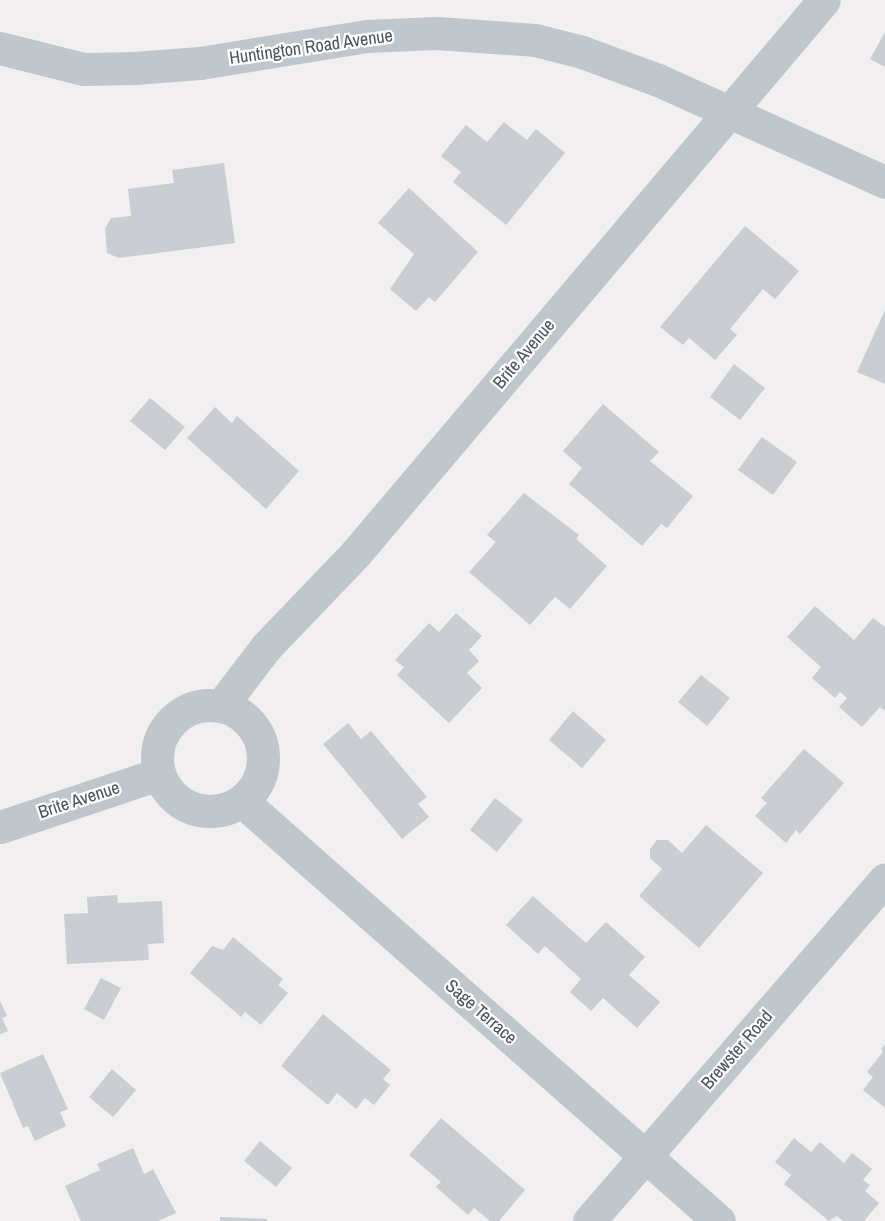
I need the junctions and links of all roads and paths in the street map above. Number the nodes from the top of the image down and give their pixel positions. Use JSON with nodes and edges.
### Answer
{"nodes":[{"id":1,"x":824,"y":0,"type":"edge"},
{"id":2,"x":0,"y":48,"type":"edge"},
{"id":3,"x":730,"y":111,"type":"junction"},
{"id":4,"x":885,"y":182,"type":"edge"},
{"id":5,"x":221,"y":706,"type":"junction"},
{"id":6,"x":158,"y":774,"type":"junction"},
{"id":7,"x":243,"y":802,"type":"junction"},
{"id":8,"x":0,"y":827,"type":"edge"},
{"id":9,"x":885,"y":879,"type":"edge"},
{"id":10,"x":644,"y":1156,"type":"junction"},
{"id":11,"x":588,"y":1221,"type":"edge"},
{"id":12,"x":719,"y":1221,"type":"edge"}],
"edges":[{"from":1,"to":3,"type":"street","name":"Brite Avenue"},
{"from":2,"to":3,"type":"street","name":"Huntington Road Avenue"},
{"from":3,"to":4,"type":"street","name":"Huntington Road Avenue"},
{"from":3,"to":5,"type":"street","name":"Brite Avenue"},
{"from":5,"to":6,"type":"street"},
{"from":5,"to":7,"type":"street"},
{"from":6,"to":7,"type":"street"},
{"from":6,"to":8,"type":"street","name":"Brite Avenue"},
{"from":7,"to":10,"type":"street","name":"Sage Terrace"},
{"from":9,"to":10,"type":"street","name":"Brewster Road"},
{"from":10,"to":11,"type":"street","name":"Brewster Road"},
{"from":10,"to":12,"type":"street","name":"Sage Terrace"}]}
